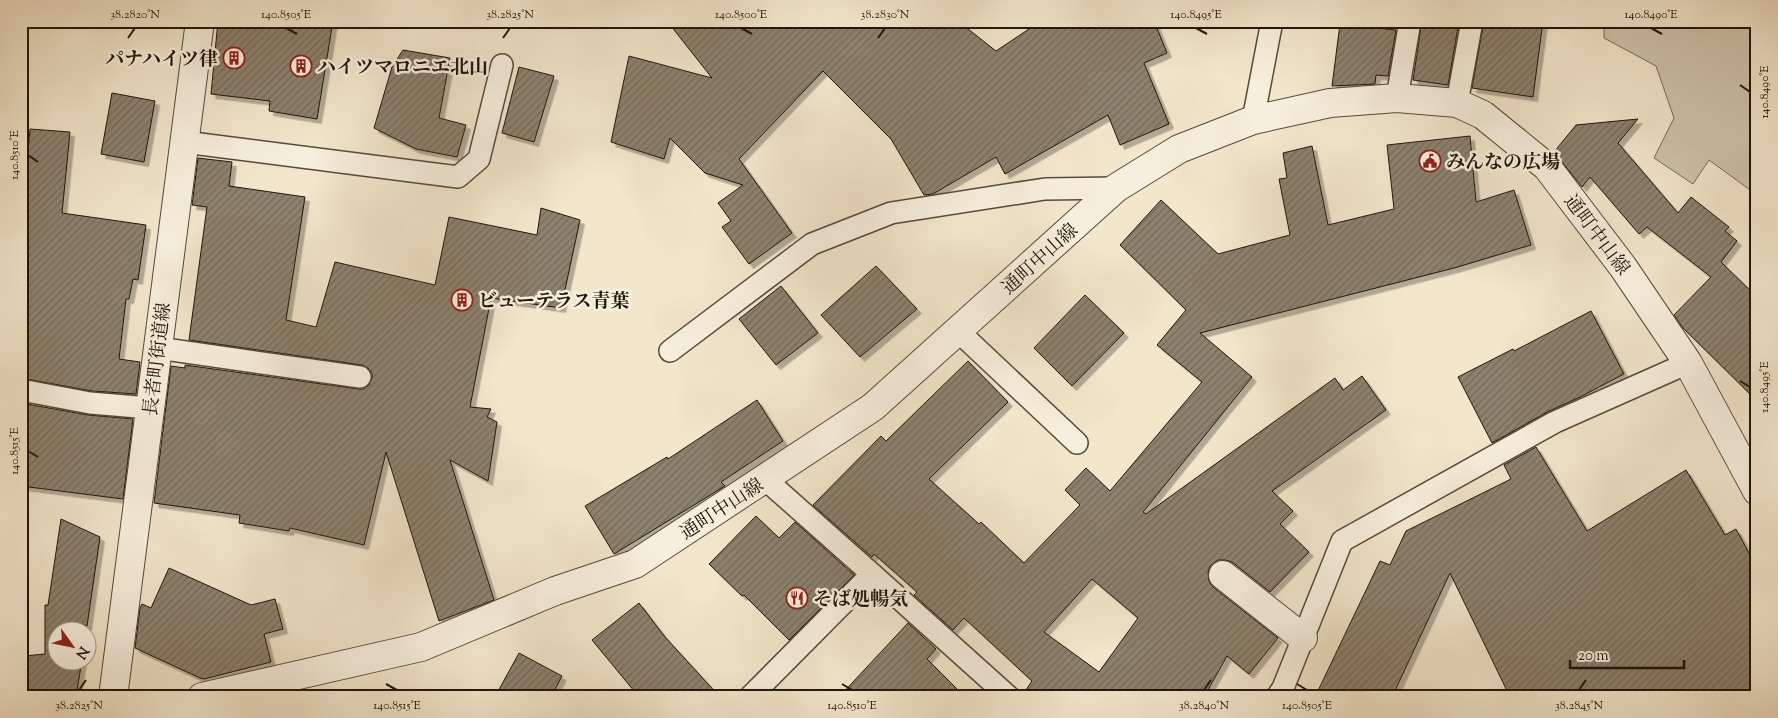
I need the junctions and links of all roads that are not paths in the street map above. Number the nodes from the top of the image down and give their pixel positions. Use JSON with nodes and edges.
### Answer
{"nodes":[{"id":1,"x":200,"y":21,"type":"edge"},
{"id":2,"x":1272,"y":21,"type":"edge"},
{"id":3,"x":1410,"y":21,"type":"edge"},
{"id":4,"x":1472,"y":21,"type":"edge"},
{"id":5,"x":502,"y":64,"type":"dead end"},
{"id":6,"x":1397,"y":98,"type":"junction"},
{"id":7,"x":1457,"y":103,"type":"junction"},
{"id":8,"x":1253,"y":120,"type":"junction"},
{"id":9,"x":184,"y":142,"type":"junction"},
{"id":10,"x":1116,"y":188,"type":"junction"},
{"id":11,"x":958,"y":331,"type":"junction"},
{"id":12,"x":158,"y":348,"type":"junction"},
{"id":13,"x":670,"y":351,"type":"dead end"},
{"id":14,"x":1688,"y":363,"type":"junction"},
{"id":15,"x":360,"y":377,"type":"dead end"},
{"id":16,"x":21,"y":390,"type":"edge"},
{"id":17,"x":150,"y":408,"type":"junction"},
{"id":18,"x":1077,"y":442,"type":"dead end"},
{"id":19,"x":765,"y":479,"type":"junction"},
{"id":20,"x":1757,"y":491,"type":"edge"},
{"id":21,"x":872,"y":574,"type":"junction"},
{"id":22,"x":1223,"y":575,"type":"dead end"},
{"id":23,"x":1303,"y":638,"type":"junction"},
{"id":24,"x":113,"y":697,"type":"edge"},
{"id":25,"x":202,"y":697,"type":"edge"},
{"id":26,"x":750,"y":697,"type":"edge"},
{"id":27,"x":1009,"y":697,"type":"edge"},
{"id":28,"x":1277,"y":697,"type":"edge"}],
"edges":[{"from":1,"to":9,"type":"street","name":"長者町街道線"},
{"from":2,"to":8,"type":"lane"},
{"from":3,"to":6,"type":"lane"},
{"from":4,"to":7,"type":"lane"},
{"from":5,"to":9,"type":"lane"},
{"from":6,"to":7,"type":"street","name":"通町中山線"},
{"from":6,"to":8,"type":"street","name":"通町中山線"},
{"from":7,"to":14,"type":"street","name":"通町中山線"},
{"from":8,"to":10,"type":"street","name":"通町中山線"},
{"from":9,"to":12,"type":"street","name":"長者町街道線"},
{"from":10,"to":11,"type":"street","name":"通町中山線"},
{"from":10,"to":13,"type":"lane"},
{"from":11,"to":18,"type":"lane"},
{"from":11,"to":19,"type":"street","name":"通町中山線"},
{"from":12,"to":15,"type":"lane"},
{"from":12,"to":17,"type":"street","name":"長者町街道線"},
{"from":14,"to":20,"type":"street","name":"通町中山線"},
{"from":14,"to":23,"type":"lane"},
{"from":16,"to":17,"type":"lane"},
{"from":17,"to":24,"type":"street","name":"長者町街道線"},
{"from":19,"to":21,"type":"lane"},
{"from":19,"to":25,"type":"street","name":"通町中山線"},
{"from":21,"to":26,"type":"lane"},
{"from":21,"to":27,"type":"lane"},
{"from":22,"to":23,"type":"street"},
{"from":23,"to":28,"type":"lane"}]}
